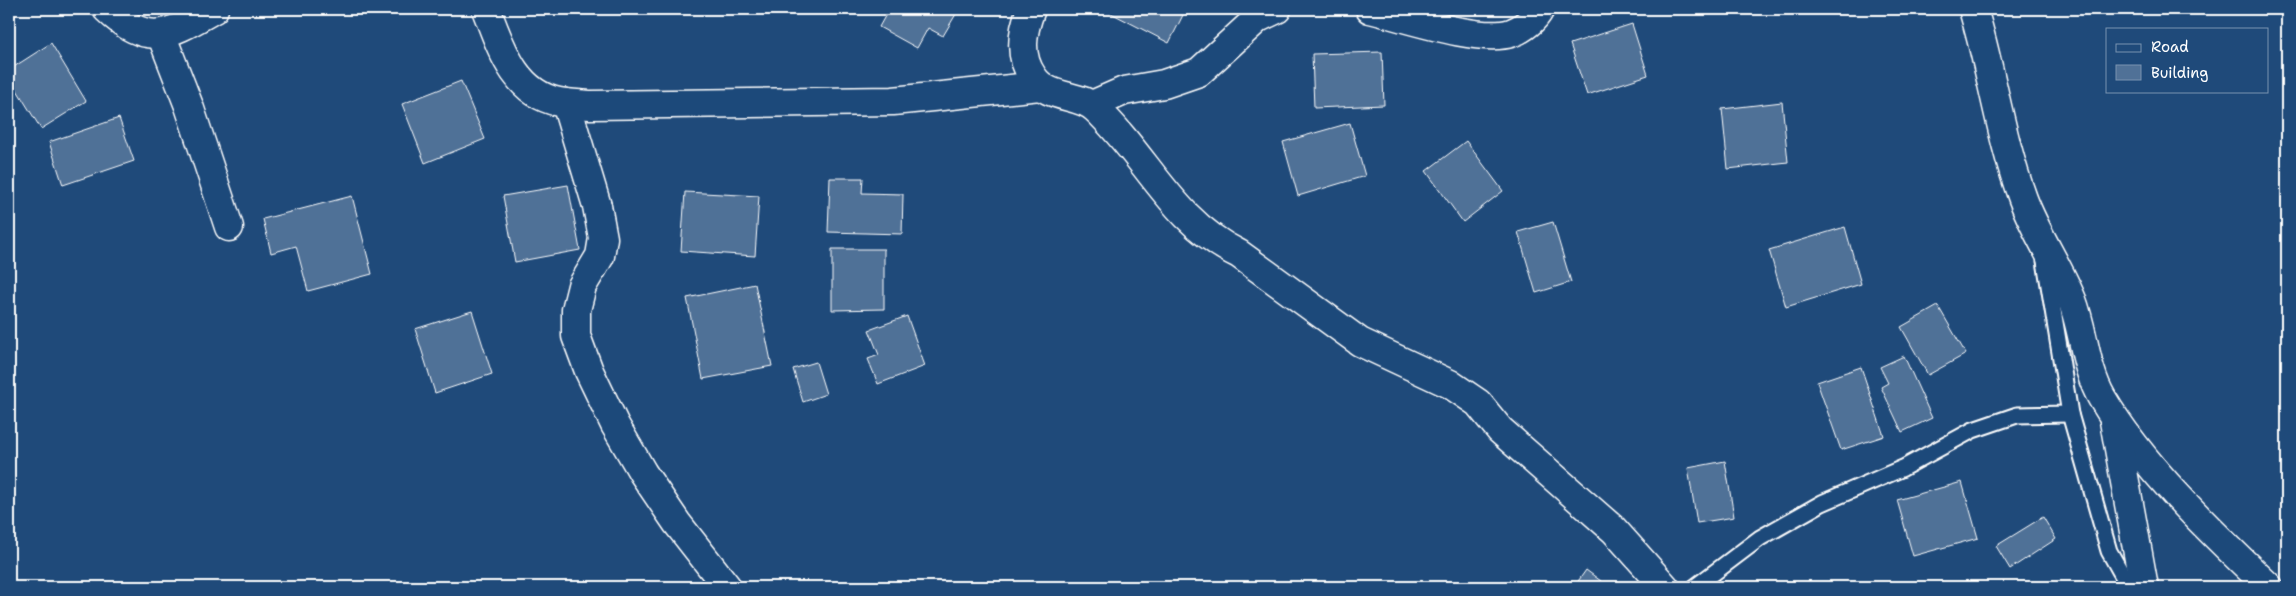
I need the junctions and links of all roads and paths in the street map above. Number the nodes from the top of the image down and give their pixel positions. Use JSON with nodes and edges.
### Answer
{"nodes":[{"id":1,"x":107,"y":9,"type":"edge"},
{"id":2,"x":214,"y":9,"type":"edge"},
{"id":3,"x":486,"y":9,"type":"edge"},
{"id":4,"x":1031,"y":9,"type":"edge"},
{"id":5,"x":1277,"y":9,"type":"edge"},
{"id":6,"x":1370,"y":9,"type":"edge"},
{"id":7,"x":1540,"y":9,"type":"edge"},
{"id":8,"x":1973,"y":9,"type":"edge"},
{"id":9,"x":161,"y":34,"type":"junction"},
{"id":10,"x":1040,"y":86,"type":"junction"},
{"id":11,"x":566,"y":103,"type":"junction"},
{"id":12,"x":1092,"y":105,"type":"junction"},
{"id":13,"x":229,"y":227,"type":"dead end"},
{"id":14,"x":2042,"y":245,"type":"junction"},
{"id":15,"x":2070,"y":414,"type":"junction"},
{"id":16,"x":2113,"y":415,"type":"junction"},
{"id":17,"x":726,"y":587,"type":"edge"},
{"id":18,"x":1665,"y":587,"type":"edge"},
{"id":19,"x":1695,"y":587,"type":"edge"},
{"id":20,"x":2129,"y":587,"type":"edge"},
{"id":21,"x":2144,"y":587,"type":"edge"},
{"id":22,"x":2268,"y":587,"type":"edge"}],
"edges":[{"from":1,"to":9,"type":"street"},
{"from":2,"to":9,"type":"street"},
{"from":3,"to":11,"type":"street"},
{"from":4,"to":10,"type":"street"},
{"from":5,"to":12,"type":"street"},
{"from":6,"to":7,"type":"street"},
{"from":8,"to":14,"type":"street"},
{"from":9,"to":13,"type":"street"},
{"from":10,"to":11,"type":"street"},
{"from":10,"to":12,"type":"street"},
{"from":11,"to":17,"type":"street"},
{"from":12,"to":18,"type":"street"},
{"from":14,"to":15,"type":"lane"},
{"from":14,"to":16,"type":"street"},
{"from":15,"to":19,"type":"lane"},
{"from":15,"to":20,"type":"lane"},
{"from":16,"to":21,"type":"street"},
{"from":16,"to":22,"type":"street"}]}
